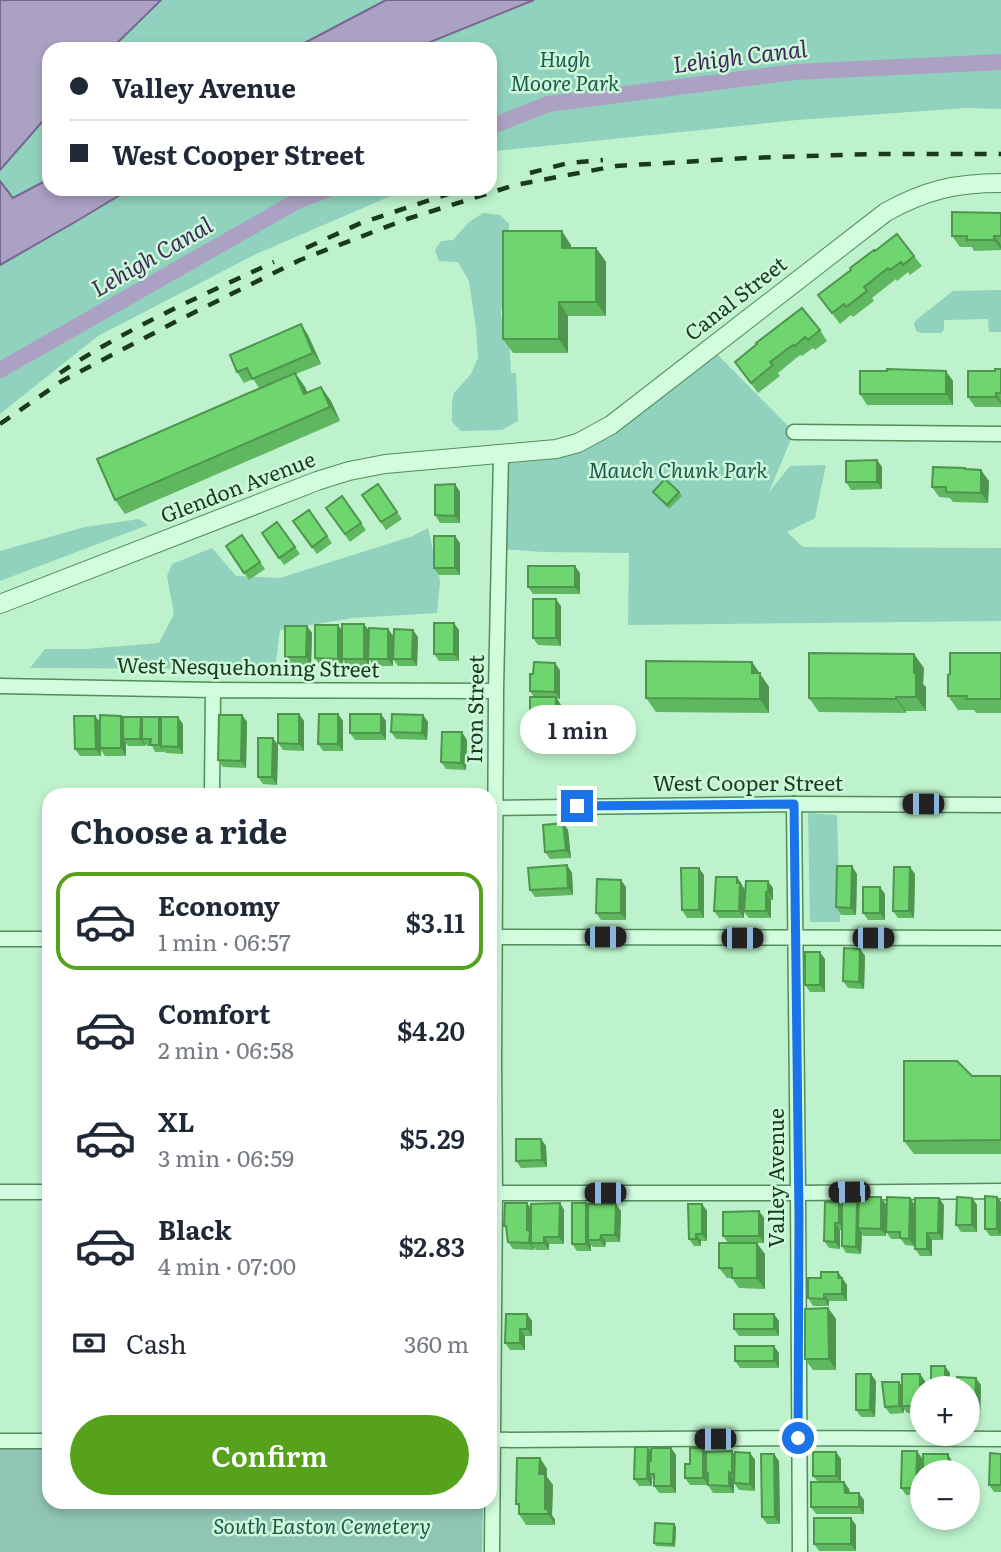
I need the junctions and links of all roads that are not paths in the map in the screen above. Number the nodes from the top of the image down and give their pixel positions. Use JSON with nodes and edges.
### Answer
{"nodes":[{"id":1,"x":1001,"y":183,"type":"edge"},
{"id":2,"x":794,"y":432,"type":"dead end"},
{"id":3,"x":1001,"y":434,"type":"edge"},
{"id":4,"x":501,"y":454,"type":"junction"},
{"id":5,"x":0,"y":604,"type":"edge"},
{"id":6,"x":0,"y":686,"type":"edge"},
{"id":7,"x":212,"y":690,"type":"junction"},
{"id":8,"x":496,"y":691,"type":"junction"},
{"id":9,"x":212,"y":788,"type":"edge"},
{"id":10,"x":496,"y":788,"type":"edge"},
{"id":11,"x":794,"y":804,"type":"junction"},
{"id":12,"x":1001,"y":805,"type":"edge"},
{"id":13,"x":497,"y":807,"type":"edge"},
{"id":14,"x":497,"y":937,"type":"edge"},
{"id":15,"x":796,"y":938,"type":"junction"},
{"id":16,"x":1001,"y":938,"type":"edge"},
{"id":17,"x":0,"y":939,"type":"edge"},
{"id":18,"x":42,"y":939,"type":"edge"},
{"id":19,"x":1001,"y":1191,"type":"edge"},
{"id":20,"x":0,"y":1192,"type":"edge"},
{"id":21,"x":42,"y":1192,"type":"edge"},
{"id":22,"x":497,"y":1193,"type":"edge"},
{"id":23,"x":798,"y":1193,"type":"junction"},
{"id":24,"x":798,"y":1438,"type":"junction"},
{"id":25,"x":1001,"y":1439,"type":"edge"},
{"id":26,"x":497,"y":1440,"type":"edge"},
{"id":27,"x":0,"y":1441,"type":"edge"},
{"id":28,"x":42,"y":1441,"type":"edge"},
{"id":29,"x":492,"y":1509,"type":"edge"},
{"id":30,"x":492,"y":1552,"type":"edge"},
{"id":31,"x":800,"y":1552,"type":"edge"}],
"edges":[{"from":1,"to":4,"type":"street","name":"Canal Street"},
{"from":2,"to":3,"type":"street"},
{"from":4,"to":5,"type":"street","name":"Glendon Avenue"},
{"from":4,"to":8,"type":"street","name":"Iron Street"},
{"from":6,"to":7,"type":"street","name":"West Nesquehoning Street"},
{"from":7,"to":8,"type":"street","name":"West Nesquehoning Street"},
{"from":7,"to":9,"type":"street"},
{"from":8,"to":10,"type":"street","name":"Iron Street"},
{"from":11,"to":12,"type":"street","name":"West Cooper Street"},
{"from":11,"to":13,"type":"street","name":"West Cooper Street"},
{"from":11,"to":15,"type":"street","name":"Valley Avenue"},
{"from":14,"to":15,"type":"street"},
{"from":15,"to":16,"type":"street"},
{"from":15,"to":23,"type":"street","name":"Valley Avenue"},
{"from":17,"to":18,"type":"street"},
{"from":19,"to":23,"type":"street"},
{"from":20,"to":21,"type":"street"},
{"from":22,"to":23,"type":"street"},
{"from":23,"to":24,"type":"street","name":"Valley Avenue"},
{"from":24,"to":25,"type":"street"},
{"from":24,"to":26,"type":"street"},
{"from":24,"to":31,"type":"street","name":"Valley Avenue"},
{"from":27,"to":28,"type":"street"},
{"from":29,"to":30,"type":"street","name":"Iron Street"}]}
